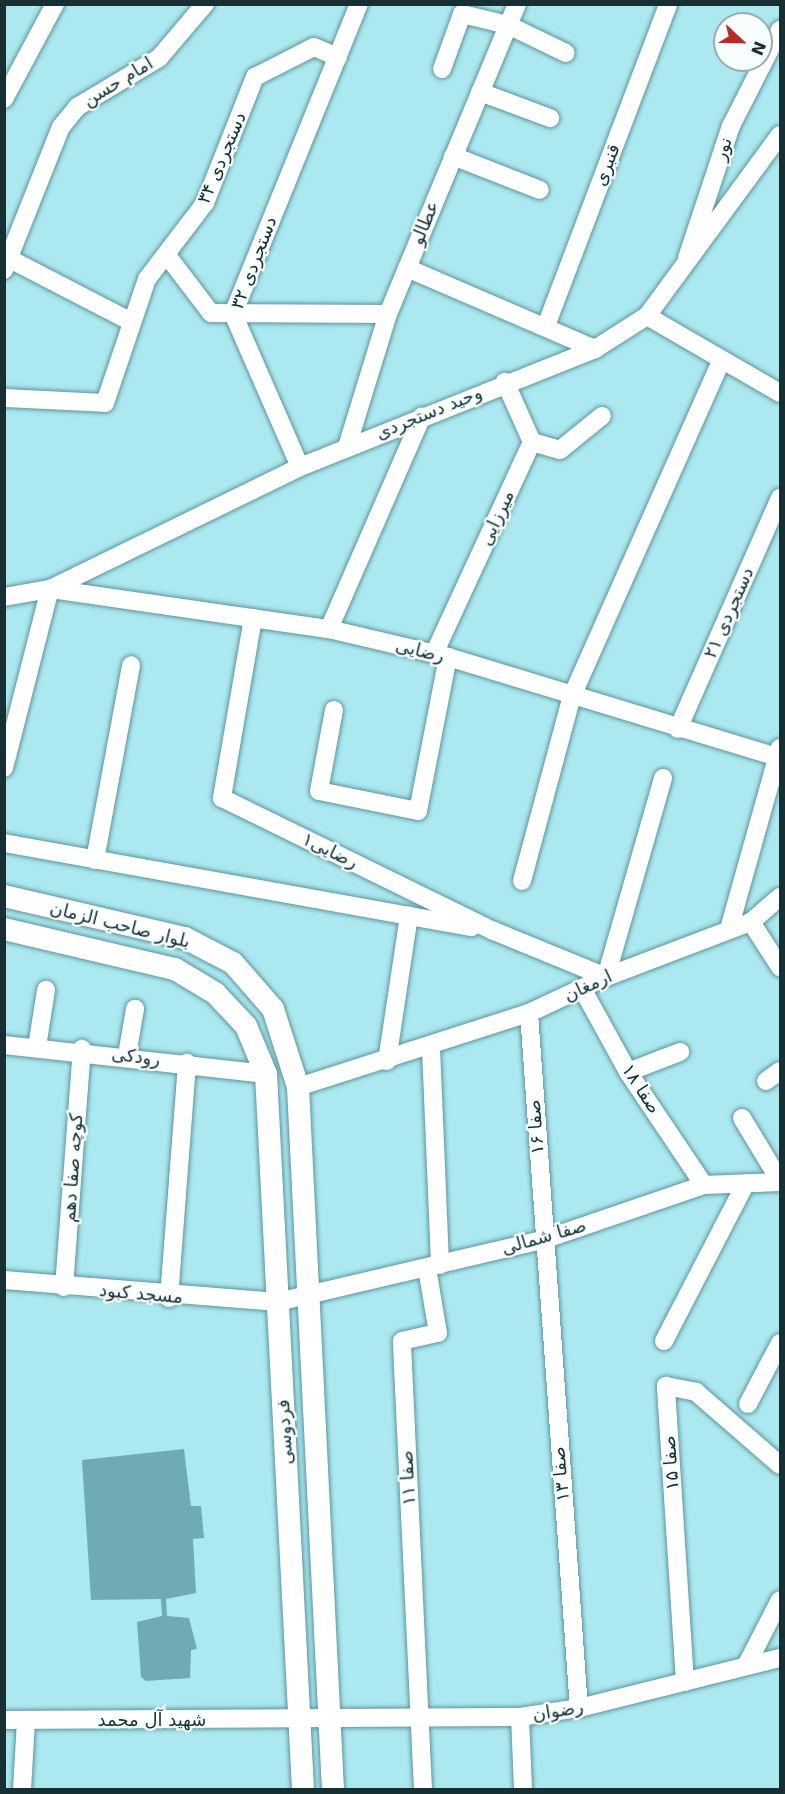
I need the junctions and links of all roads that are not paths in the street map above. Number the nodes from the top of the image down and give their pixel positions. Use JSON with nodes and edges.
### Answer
{"nodes":[{"id":1,"x":55,"y":4,"type":"edge"},
{"id":2,"x":205,"y":4,"type":"edge"},
{"id":3,"x":359,"y":4,"type":"edge"},
{"id":4,"x":517,"y":4,"type":"edge"},
{"id":5,"x":668,"y":4,"type":"edge"},
{"id":6,"x":508,"y":25,"type":"junction"},
{"id":7,"x":780,"y":30,"type":"edge"},
{"id":8,"x":566,"y":53,"type":"dead end"},
{"id":9,"x":338,"y":57,"type":"junction"},
{"id":10,"x":442,"y":69,"type":"dead end"},
{"id":11,"x":9,"y":75,"type":"edge"},
{"id":12,"x":480,"y":92,"type":"junction"},
{"id":13,"x":4,"y":99,"type":"edge"},
{"id":14,"x":549,"y":118,"type":"dead end"},
{"id":15,"x":780,"y":135,"type":"edge"},
{"id":16,"x":453,"y":156,"type":"junction"},
{"id":17,"x":540,"y":190,"type":"dead end"},
{"id":18,"x":166,"y":254,"type":"junction"},
{"id":19,"x":6,"y":261,"type":"edge"},
{"id":20,"x":406,"y":268,"type":"junction"},
{"id":21,"x":682,"y":274,"type":"junction"},
{"id":22,"x":232,"y":314,"type":"junction"},
{"id":23,"x":388,"y":314,"type":"junction"},
{"id":24,"x":647,"y":316,"type":"junction"},
{"id":25,"x":130,"y":321,"type":"junction"},
{"id":26,"x":546,"y":326,"type":"junction"},
{"id":27,"x":595,"y":349,"type":"junction"},
{"id":28,"x":721,"y":361,"type":"junction"},
{"id":29,"x":505,"y":382,"type":"junction"},
{"id":30,"x":780,"y":393,"type":"edge"},
{"id":31,"x":4,"y":398,"type":"edge"},
{"id":32,"x":422,"y":416,"type":"junction"},
{"id":33,"x":602,"y":416,"type":"dead end"},
{"id":34,"x":532,"y":442,"type":"junction"},
{"id":35,"x":347,"y":447,"type":"junction"},
{"id":36,"x":300,"y":467,"type":"junction"},
{"id":37,"x":780,"y":498,"type":"edge"},
{"id":38,"x":50,"y":589,"type":"junction"},
{"id":39,"x":4,"y":597,"type":"edge"},
{"id":40,"x":253,"y":618,"type":"junction"},
{"id":41,"x":329,"y":629,"type":"junction"},
{"id":42,"x":441,"y":656,"type":"junction"},
{"id":43,"x":130,"y":665,"type":"dead end"},
{"id":44,"x":572,"y":696,"type":"junction"},
{"id":45,"x":334,"y":710,"type":"dead end"},
{"id":46,"x":678,"y":729,"type":"junction"},
{"id":47,"x":779,"y":754,"type":"edge"},
{"id":48,"x":4,"y":768,"type":"edge"},
{"id":49,"x":663,"y":777,"type":"dead end"},
{"id":50,"x":4,"y":843,"type":"edge"},
{"id":51,"x":95,"y":860,"type":"junction"},
{"id":52,"x":522,"y":881,"type":"dead end"},
{"id":53,"x":4,"y":896,"type":"edge"},
{"id":54,"x":780,"y":897,"type":"edge"},
{"id":55,"x":410,"y":916,"type":"junction"},
{"id":56,"x":751,"y":922,"type":"junction"},
{"id":57,"x":4,"y":929,"type":"edge"},
{"id":58,"x":729,"y":929,"type":"junction"},
{"id":59,"x":494,"y":931,"type":"junction"},
{"id":60,"x":780,"y":967,"type":"edge"},
{"id":61,"x":606,"y":977,"type":"junction"},
{"id":62,"x":46,"y":990,"type":"dead end"},
{"id":63,"x":583,"y":990,"type":"junction"},
{"id":64,"x":135,"y":1009,"type":"dead end"},
{"id":65,"x":529,"y":1013,"type":"junction"},
{"id":66,"x":4,"y":1045,"type":"edge"},
{"id":67,"x":37,"y":1047,"type":"junction"},
{"id":68,"x":431,"y":1048,"type":"junction"},
{"id":69,"x":82,"y":1049,"type":"junction"},
{"id":70,"x":680,"y":1052,"type":"dead end"},
{"id":71,"x":127,"y":1055,"type":"junction"},
{"id":72,"x":387,"y":1061,"type":"junction"},
{"id":73,"x":187,"y":1063,"type":"junction"},
{"id":74,"x":628,"y":1072,"type":"junction"},
{"id":75,"x":266,"y":1074,"type":"junction"},
{"id":76,"x":298,"y":1088,"type":"junction"},
{"id":77,"x":742,"y":1118,"type":"dead end"},
{"id":78,"x":780,"y":1181,"type":"edge"},
{"id":79,"x":746,"y":1183,"type":"junction"},
{"id":80,"x":704,"y":1185,"type":"junction"},
{"id":81,"x":543,"y":1240,"type":"junction"},
{"id":82,"x":434,"y":1266,"type":"junction"},
{"id":83,"x":4,"y":1280,"type":"edge"},
{"id":84,"x":64,"y":1287,"type":"junction"},
{"id":85,"x":307,"y":1295,"type":"junction"},
{"id":86,"x":169,"y":1298,"type":"junction"},
{"id":87,"x":278,"y":1302,"type":"junction"},
{"id":88,"x":664,"y":1341,"type":"dead end"},
{"id":89,"x":780,"y":1343,"type":"edge"},
{"id":90,"x":748,"y":1404,"type":"dead end"},
{"id":91,"x":780,"y":1465,"type":"edge"},
{"id":92,"x":780,"y":1600,"type":"edge"},
{"id":93,"x":780,"y":1658,"type":"edge"},
{"id":94,"x":746,"y":1666,"type":"junction"},
{"id":95,"x":685,"y":1682,"type":"junction"},
{"id":96,"x":579,"y":1708,"type":"junction"},
{"id":97,"x":520,"y":1717,"type":"junction"},
{"id":98,"x":420,"y":1718,"type":"junction"},
{"id":99,"x":299,"y":1719,"type":"junction"},
{"id":100,"x":4,"y":1720,"type":"edge"},
{"id":101,"x":26,"y":1720,"type":"junction"},
{"id":102,"x":330,"y":1720,"type":"junction"},
{"id":103,"x":22,"y":1790,"type":"edge"},
{"id":104,"x":303,"y":1790,"type":"edge"},
{"id":105,"x":333,"y":1790,"type":"edge"},
{"id":106,"x":423,"y":1790,"type":"edge"},
{"id":107,"x":523,"y":1790,"type":"edge"}],
"edges":[{"from":1,"to":11,"type":"street"},
{"from":2,"to":19,"type":"street","name":"امام حسن"},
{"from":3,"to":9,"type":"street","name":"دستجردی ۳۲"},
{"from":4,"to":6,"type":"street","name":"عطالو"},
{"from":5,"to":26,"type":"street","name":"قنبری"},
{"from":6,"to":8,"type":"street"},
{"from":6,"to":10,"type":"street"},
{"from":6,"to":12,"type":"street","name":"عطالو"},
{"from":7,"to":21,"type":"street","name":"نور"},
{"from":9,"to":18,"type":"street","name":"دستجردی ۳۴"},
{"from":9,"to":22,"type":"street","name":"دستجردی ۳۲"},
{"from":11,"to":13,"type":"street"},
{"from":12,"to":14,"type":"street"},
{"from":12,"to":16,"type":"street","name":"عطالو"},
{"from":15,"to":21,"type":"street","name":"وحید دستجردی"},
{"from":16,"to":17,"type":"street"},
{"from":16,"to":20,"type":"street","name":"عطالو"},
{"from":18,"to":22,"type":"street"},
{"from":18,"to":25,"type":"street","name":"دستجردی ۳۴"},
{"from":19,"to":25,"type":"street"},
{"from":20,"to":23,"type":"street","name":"عطالو"},
{"from":20,"to":26,"type":"street"},
{"from":21,"to":24,"type":"street","name":"وحید دستجردی"},
{"from":22,"to":23,"type":"street"},
{"from":22,"to":36,"type":"street","name":"دستجردی ۳۲"},
{"from":23,"to":35,"type":"street","name":"عطالو"},
{"from":24,"to":27,"type":"street","name":"وحید دستجردی"},
{"from":24,"to":28,"type":"street"},
{"from":25,"to":31,"type":"street","name":"دستجردی ۳۴"},
{"from":26,"to":27,"type":"street"},
{"from":27,"to":29,"type":"street","name":"وحید دستجردی"},
{"from":28,"to":30,"type":"street"},
{"from":28,"to":44,"type":"street"},
{"from":29,"to":32,"type":"street","name":"وحید دستجردی"},
{"from":29,"to":34,"type":"street"},
{"from":32,"to":35,"type":"street","name":"وحید دستجردی"},
{"from":32,"to":41,"type":"street"},
{"from":33,"to":34,"type":"street"},
{"from":34,"to":42,"type":"street","name":"میرزایی"},
{"from":35,"to":36,"type":"street","name":"وحید دستجردی"},
{"from":36,"to":38,"type":"street","name":"وحید دستجردی"},
{"from":37,"to":46,"type":"street","name":"دستجردی ۲۱"},
{"from":38,"to":39,"type":"street","name":"وحید دستجردی"},
{"from":38,"to":40,"type":"street","name":"رضایی"},
{"from":38,"to":48,"type":"street"},
{"from":40,"to":41,"type":"street","name":"رضایی"},
{"from":40,"to":59,"type":"street","name":"رضایی۱"},
{"from":41,"to":42,"type":"street","name":"رضایی"},
{"from":42,"to":44,"type":"street","name":"رضایی"},
{"from":42,"to":45,"type":"street","name":"میرزایی"},
{"from":43,"to":51,"type":"street"},
{"from":44,"to":46,"type":"street","name":"رضایی"},
{"from":44,"to":52,"type":"street"},
{"from":46,"to":47,"type":"street","name":"رضایی"},
{"from":47,"to":58,"type":"street"},
{"from":49,"to":61,"type":"street"},
{"from":50,"to":51,"type":"street"},
{"from":51,"to":55,"type":"street"},
{"from":53,"to":76,"type":"main road","name":"بلوار صاحب الزمان"},
{"from":54,"to":56,"type":"street","name":"ارمغان"},
{"from":55,"to":59,"type":"street"},
{"from":55,"to":72,"type":"street"},
{"from":56,"to":58,"type":"street","name":"ارمغان"},
{"from":56,"to":60,"type":"street"},
{"from":57,"to":75,"type":"main road","name":"بلوار صاحب الزمان"},
{"from":58,"to":61,"type":"street","name":"ارمغان"},
{"from":59,"to":61,"type":"street","name":"رضایی۱"},
{"from":61,"to":63,"type":"street","name":"ارمغان"},
{"from":62,"to":67,"type":"street"},
{"from":63,"to":65,"type":"street","name":"ارمغان"},
{"from":63,"to":74,"type":"street","name":"صفا ۱۸"},
{"from":64,"to":71,"type":"street"},
{"from":65,"to":68,"type":"street","name":"ارمغان"},
{"from":65,"to":81,"type":"street","name":"صفا ۱۶"},
{"from":66,"to":67,"type":"street","name":"رودکی"},
{"from":67,"to":69,"type":"street","name":"رودکی"},
{"from":68,"to":72,"type":"street","name":"ارمغان"},
{"from":68,"to":82,"type":"street"},
{"from":69,"to":71,"type":"street","name":"رودکی"},
{"from":69,"to":84,"type":"street","name":"کوچه صفا دهم"},
{"from":70,"to":74,"type":"street"},
{"from":71,"to":73,"type":"street","name":"رودکی"},
{"from":72,"to":76,"type":"street","name":"ارمغان"},
{"from":73,"to":75,"type":"street","name":"رودکی"},
{"from":73,"to":86,"type":"street"},
{"from":74,"to":80,"type":"street","name":"صفا ۱۸"},
{"from":75,"to":87,"type":"main road","name":"فردوسی"},
{"from":76,"to":85,"type":"main road","name":"فردوسی"},
{"from":77,"to":78,"type":"street"},
{"from":78,"to":79,"type":"street","name":"صفا شمالی"},
{"from":79,"to":80,"type":"street","name":"صفا شمالی"},
{"from":79,"to":88,"type":"street"},
{"from":80,"to":81,"type":"street","name":"صفا شمالی"},
{"from":81,"to":82,"type":"street","name":"صفا شمالی"},
{"from":81,"to":96,"type":"street","name":"صفا ۱۳"},
{"from":82,"to":85,"type":"street","name":"صفا شمالی"},
{"from":82,"to":98,"type":"street","name":"صفا ۱۱"},
{"from":83,"to":84,"type":"street","name":"مسجد کبود"},
{"from":84,"to":86,"type":"street","name":"مسجد کبود"},
{"from":85,"to":87,"type":"street","name":"مسجد کبود"},
{"from":85,"to":102,"type":"main road","name":"فردوسی"},
{"from":86,"to":87,"type":"street","name":"مسجد کبود"},
{"from":87,"to":99,"type":"main road","name":"فردوسی"},
{"from":89,"to":90,"type":"street"},
{"from":91,"to":95,"type":"street","name":"صفا ۱۵"},
{"from":92,"to":94,"type":"street"},
{"from":93,"to":94,"type":"street","name":"رضوان"},
{"from":94,"to":95,"type":"street","name":"رضوان"},
{"from":95,"to":96,"type":"street","name":"رضوان"},
{"from":96,"to":97,"type":"street","name":"رضوان"},
{"from":97,"to":98,"type":"street","name":"رضوان"},
{"from":97,"to":107,"type":"street"},
{"from":98,"to":102,"type":"street","name":"رضوان"},
{"from":98,"to":106,"type":"street"},
{"from":99,"to":101,"type":"street","name":"شهید آل محمد"},
{"from":99,"to":102,"type":"street","name":"شهید آل محمد"},
{"from":99,"to":104,"type":"main road","name":"فردوسی"},
{"from":100,"to":101,"type":"street","name":"شهید آل محمد"},
{"from":101,"to":103,"type":"street"},
{"from":102,"to":105,"type":"main road","name":"فردوسی"}]}
